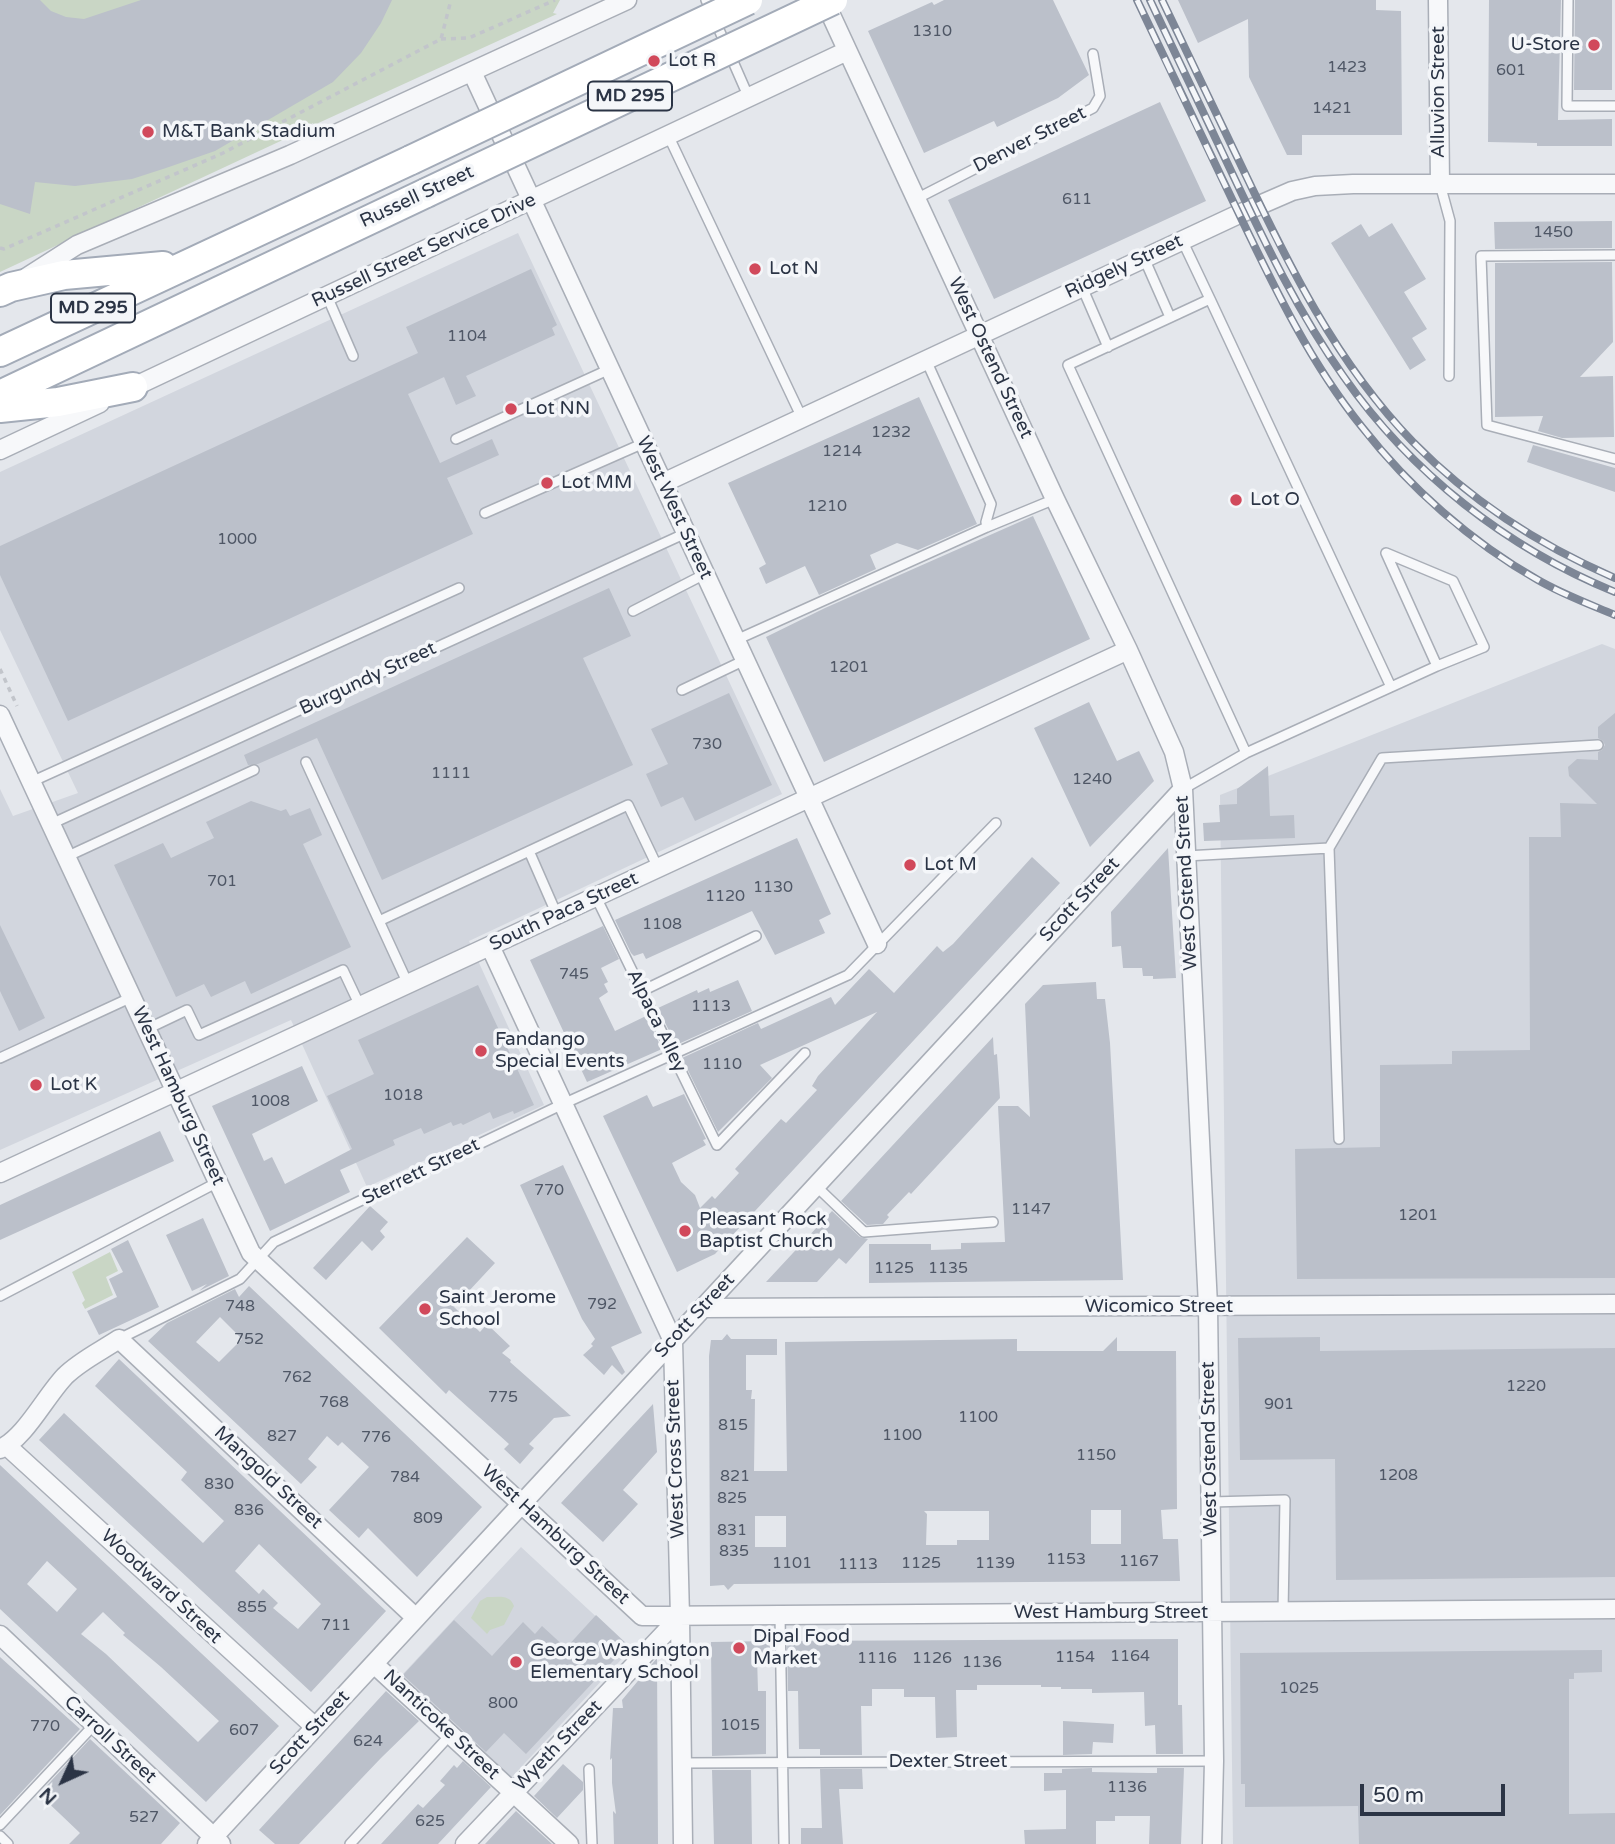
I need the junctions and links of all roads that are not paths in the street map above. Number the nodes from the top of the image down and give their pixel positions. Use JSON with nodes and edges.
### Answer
{"nodes":[{"id":1,"x":627,"y":0,"type":"edge"},
{"id":2,"x":706,"y":0,"type":"edge"},
{"id":3,"x":748,"y":0,"type":"edge"},
{"id":4,"x":824,"y":0,"type":"edge"},
{"id":5,"x":834,"y":0,"type":"edge"},
{"id":6,"x":1438,"y":0,"type":"edge"},
{"id":7,"x":1568,"y":0,"type":"edge"},
{"id":8,"x":847,"y":51,"type":"junction"},
{"id":9,"x":1093,"y":54,"type":"dead end"},
{"id":10,"x":472,"y":72,"type":"junction"},
{"id":11,"x":749,"y":97,"type":"junction"},
{"id":12,"x":1615,"y":106,"type":"edge"},
{"id":13,"x":668,"y":135,"type":"junction"},
{"id":14,"x":1440,"y":184,"type":"junction"},
{"id":15,"x":1615,"y":184,"type":"edge"},
{"id":16,"x":916,"y":199,"type":"junction"},
{"id":17,"x":531,"y":200,"type":"junction"},
{"id":18,"x":1182,"y":240,"type":"junction"},
{"id":19,"x":1615,"y":255,"type":"edge"},
{"id":20,"x":1143,"y":258,"type":"junction"},
{"id":21,"x":187,"y":263,"type":"junction"},
{"id":22,"x":1082,"y":287,"type":"junction"},
{"id":23,"x":5,"y":290,"type":"edge"},
{"id":24,"x":327,"y":296,"type":"junction"},
{"id":25,"x":1210,"y":299,"type":"junction"},
{"id":26,"x":1170,"y":317,"type":"junction"},
{"id":27,"x":979,"y":335,"type":"junction"},
{"id":28,"x":1108,"y":347,"type":"junction"},
{"id":29,"x":0,"y":352,"type":"edge"},
{"id":30,"x":353,"y":356,"type":"dead end"},
{"id":31,"x":926,"y":360,"type":"junction"},
{"id":32,"x":610,"y":369,"type":"junction"},
{"id":33,"x":1449,"y":376,"type":"dead end"},
{"id":34,"x":133,"y":387,"type":"junction"},
{"id":35,"x":0,"y":395,"type":"edge"},
{"id":36,"x":0,"y":408,"type":"edge"},
{"id":37,"x":802,"y":418,"type":"junction"},
{"id":38,"x":456,"y":439,"type":"dead end"},
{"id":39,"x":644,"y":443,"type":"junction"},
{"id":40,"x":0,"y":450,"type":"edge"},
{"id":41,"x":1615,"y":459,"type":"edge"},
{"id":42,"x":663,"y":483,"type":"junction"},
{"id":43,"x":1055,"y":499,"type":"junction"},
{"id":44,"x":485,"y":513,"type":"dead end"},
{"id":45,"x":987,"y":527,"type":"junction"},
{"id":46,"x":686,"y":533,"type":"junction"},
{"id":47,"x":705,"y":574,"type":"junction"},
{"id":48,"x":459,"y":589,"type":"dead end"},
{"id":49,"x":633,"y":611,"type":"dead end"},
{"id":50,"x":736,"y":640,"type":"junction"},
{"id":51,"x":1128,"y":650,"type":"junction"},
{"id":52,"x":745,"y":660,"type":"junction"},
{"id":53,"x":1437,"y":666,"type":"junction"},
{"id":54,"x":1391,"y":687,"type":"junction"},
{"id":55,"x":682,"y":690,"type":"dead end"},
{"id":56,"x":0,"y":716,"type":"edge"},
{"id":57,"x":1598,"y":745,"type":"dead end"},
{"id":58,"x":1246,"y":753,"type":"junction"},
{"id":59,"x":306,"y":762,"type":"dead end"},
{"id":60,"x":254,"y":770,"type":"dead end"},
{"id":61,"x":31,"y":782,"type":"junction"},
{"id":62,"x":1182,"y":789,"type":"junction"},
{"id":63,"x":809,"y":798,"type":"junction"},
{"id":64,"x":996,"y":823,"type":"dead end"},
{"id":65,"x":51,"y":824,"type":"junction"},
{"id":66,"x":1329,"y":848,"type":"junction"},
{"id":67,"x":529,"y":851,"type":"junction"},
{"id":68,"x":1186,"y":856,"type":"junction"},
{"id":69,"x":66,"y":857,"type":"junction"},
{"id":70,"x":658,"y":868,"type":"junction"},
{"id":71,"x":596,"y":897,"type":"junction"},
{"id":72,"x":557,"y":915,"type":"junction"},
{"id":73,"x":379,"y":921,"type":"junction"},
{"id":74,"x":756,"y":936,"type":"dead end"},
{"id":75,"x":877,"y":944,"type":"junction"},
{"id":76,"x":490,"y":946,"type":"junction"},
{"id":77,"x":408,"y":984,"type":"junction"},
{"id":78,"x":642,"y":991,"type":"junction"},
{"id":79,"x":132,"y":997,"type":"junction"},
{"id":80,"x":360,"y":1006,"type":"junction"},
{"id":81,"x":146,"y":1029,"type":"junction"},
{"id":82,"x":806,"y":1054,"type":"dead end"},
{"id":83,"x":672,"y":1055,"type":"junction"},
{"id":84,"x":0,"y":1058,"type":"edge"},
{"id":85,"x":176,"y":1091,"type":"junction"},
{"id":86,"x":563,"y":1104,"type":"junction"},
{"id":87,"x":1339,"y":1139,"type":"dead end"},
{"id":88,"x":0,"y":1173,"type":"edge"},
{"id":89,"x":218,"y":1182,"type":"junction"},
{"id":90,"x":816,"y":1186,"type":"junction"},
{"id":91,"x":993,"y":1222,"type":"dead end"},
{"id":92,"x":258,"y":1260,"type":"junction"},
{"id":93,"x":0,"y":1296,"type":"edge"},
{"id":94,"x":1615,"y":1304,"type":"edge"},
{"id":95,"x":1208,"y":1306,"type":"junction"},
{"id":96,"x":703,"y":1308,"type":"junction"},
{"id":97,"x":119,"y":1339,"type":"junction"},
{"id":98,"x":673,"y":1341,"type":"junction"},
{"id":99,"x":4,"y":1447,"type":"edge"},
{"id":100,"x":1211,"y":1502,"type":"junction"},
{"id":101,"x":521,"y":1504,"type":"junction"},
{"id":102,"x":1615,"y":1609,"type":"edge"},
{"id":103,"x":1283,"y":1612,"type":"junction"},
{"id":104,"x":1212,"y":1613,"type":"junction"},
{"id":105,"x":1615,"y":1615,"type":"edge"},
{"id":106,"x":780,"y":1616,"type":"junction"},
{"id":107,"x":680,"y":1617,"type":"junction"},
{"id":108,"x":416,"y":1618,"type":"junction"},
{"id":109,"x":0,"y":1635,"type":"edge"},
{"id":110,"x":374,"y":1664,"type":"junction"},
{"id":111,"x":94,"y":1725,"type":"junction"},
{"id":112,"x":315,"y":1727,"type":"junction"},
{"id":113,"x":451,"y":1734,"type":"junction"},
{"id":114,"x":1214,"y":1762,"type":"junction"},
{"id":115,"x":682,"y":1763,"type":"junction"},
{"id":116,"x":783,"y":1763,"type":"junction"},
{"id":117,"x":589,"y":1769,"type":"dead end"},
{"id":118,"x":513,"y":1792,"type":"junction"},
{"id":119,"x":0,"y":1825,"type":"edge"},
{"id":120,"x":0,"y":1836,"type":"edge"},
{"id":121,"x":559,"y":1841,"type":"edge"},
{"id":122,"x":214,"y":1842,"type":"edge"},
{"id":123,"x":8,"y":1844,"type":"edge"},
{"id":124,"x":350,"y":1844,"type":"edge"},
{"id":125,"x":465,"y":1844,"type":"edge"},
{"id":126,"x":592,"y":1844,"type":"edge"},
{"id":127,"x":683,"y":1844,"type":"edge"},
{"id":128,"x":784,"y":1844,"type":"edge"},
{"id":129,"x":1212,"y":1844,"type":"edge"}],
"edges":[{"from":1,"to":10,"type":"street"},
{"from":2,"to":11,"type":"lane"},
{"from":3,"to":21,"type":"main road","name":"Russell Street","number":"MD 295","bridge":true},
{"from":4,"to":8,"type":"street","name":"West Ostend Street"},
{"from":5,"to":35,"type":"main road","name":"Russell Street","number":"MD 295","bridge":true},
{"from":6,"to":14,"type":"street","name":"Alluvion Street"},
{"from":7,"to":12,"type":"lane"},
{"from":8,"to":11,"type":"street","name":"Russell Street Service Drive"},
{"from":8,"to":16,"type":"street","name":"West Ostend Street"},
{"from":9,"to":16,"type":"lane","name":"Denver Street"},
{"from":10,"to":17,"type":"street","name":"West West Street"},
{"from":10,"to":23,"type":"street"},
{"from":11,"to":13,"type":"street","name":"Russell Street Service Drive"},
{"from":13,"to":17,"type":"street","name":"Russell Street Service Drive"},
{"from":13,"to":37,"type":"lane"},
{"from":14,"to":15,"type":"street","name":"Ridgely Street"},
{"from":14,"to":18,"type":"street","name":"Ridgely Street"},
{"from":14,"to":33,"type":"lane"},
{"from":16,"to":27,"type":"street","name":"West Ostend Street"},
{"from":17,"to":24,"type":"street","name":"Russell Street Service Drive"},
{"from":17,"to":32,"type":"street","name":"West West Street"},
{"from":18,"to":20,"type":"street","name":"Ridgely Street"},
{"from":18,"to":25,"type":"lane"},
{"from":19,"to":41,"type":"lane"},
{"from":20,"to":22,"type":"street","name":"Ridgely Street"},
{"from":20,"to":26,"type":"lane"},
{"from":21,"to":23,"type":"main road"},
{"from":21,"to":29,"type":"main road","name":"Russell Street","number":"MD 295"},
{"from":22,"to":27,"type":"street","name":"Ridgely Street"},
{"from":22,"to":28,"type":"lane"},
{"from":24,"to":30,"type":"lane"},
{"from":24,"to":34,"type":"street","name":"Russell Street Service Drive"},
{"from":25,"to":26,"type":"lane"},
{"from":25,"to":54,"type":"lane"},
{"from":26,"to":28,"type":"lane"},
{"from":27,"to":31,"type":"street","name":"Ridgely Street"},
{"from":27,"to":43,"type":"street","name":"West Ostend Street"},
{"from":28,"to":58,"type":"lane"},
{"from":31,"to":37,"type":"street","name":"Ridgely Street"},
{"from":31,"to":45,"type":"lane"},
{"from":32,"to":38,"type":"lane"},
{"from":32,"to":39,"type":"street","name":"West West Street"},
{"from":34,"to":36,"type":"main road"},
{"from":34,"to":40,"type":"street","name":"Russell Street Service Drive"},
{"from":37,"to":42,"type":"street","name":"Ridgely Street"},
{"from":39,"to":42,"type":"street","name":"West West Street"},
{"from":39,"to":44,"type":"lane"},
{"from":42,"to":46,"type":"street","name":"West West Street"},
{"from":43,"to":45,"type":"lane"},
{"from":43,"to":51,"type":"street","name":"West Ostend Street"},
{"from":45,"to":50,"type":"lane"},
{"from":46,"to":47,"type":"street","name":"West West Street"},
{"from":46,"to":65,"type":"lane","name":"Burgundy Street"},
{"from":47,"to":49,"type":"lane"},
{"from":47,"to":50,"type":"street","name":"West West Street"},
{"from":48,"to":61,"type":"lane"},
{"from":50,"to":52,"type":"street","name":"West West Street"},
{"from":51,"to":62,"type":"street","name":"West Ostend Street"},
{"from":51,"to":63,"type":"street","name":"South Paca Street"},
{"from":52,"to":55,"type":"lane"},
{"from":52,"to":63,"type":"street","name":"West West Street"},
{"from":53,"to":53,"type":"lane"},
{"from":53,"to":54,"type":"lane"},
{"from":54,"to":58,"type":"lane"},
{"from":56,"to":61,"type":"street","name":"West Hamburg Street"},
{"from":57,"to":66,"type":"lane"},
{"from":58,"to":62,"type":"lane"},
{"from":59,"to":73,"type":"lane"},
{"from":60,"to":69,"type":"lane"},
{"from":61,"to":65,"type":"street","name":"West Hamburg Street"},
{"from":62,"to":68,"type":"street","name":"West Ostend Street"},
{"from":62,"to":90,"type":"street","name":"Scott Street"},
{"from":63,"to":70,"type":"street","name":"South Paca Street"},
{"from":63,"to":75,"type":"street","name":"West West Street"},
{"from":64,"to":75,"type":"lane","name":"Sterrett Street"},
{"from":65,"to":69,"type":"street","name":"West Hamburg Street"},
{"from":66,"to":68,"type":"lane"},
{"from":66,"to":87,"type":"lane"},
{"from":67,"to":70,"type":"lane"},
{"from":67,"to":72,"type":"lane"},
{"from":67,"to":73,"type":"lane"},
{"from":68,"to":95,"type":"street","name":"West Ostend Street"},
{"from":69,"to":79,"type":"street","name":"West Hamburg Street"},
{"from":70,"to":71,"type":"street","name":"South Paca Street"},
{"from":71,"to":72,"type":"street","name":"South Paca Street"},
{"from":71,"to":78,"type":"lane","name":"Alpaca Alley"},
{"from":72,"to":76,"type":"street","name":"South Paca Street"},
{"from":73,"to":77,"type":"lane"},
{"from":74,"to":78,"type":"lane"},
{"from":75,"to":83,"type":"lane","name":"Sterrett Street"},
{"from":76,"to":77,"type":"street","name":"South Paca Street"},
{"from":76,"to":86,"type":"street","name":"West Cross Street"},
{"from":77,"to":80,"type":"street","name":"South Paca Street"},
{"from":78,"to":83,"type":"lane","name":"Alpaca Alley"},
{"from":79,"to":81,"type":"street","name":"West Hamburg Street"},
{"from":79,"to":84,"type":"lane"},
{"from":80,"to":81,"type":"lane"},
{"from":80,"to":85,"type":"street","name":"South Paca Street"},
{"from":81,"to":85,"type":"street","name":"West Hamburg Street"},
{"from":82,"to":83,"type":"lane","name":"Alpaca Alley"},
{"from":83,"to":86,"type":"lane","name":"Sterrett Street"},
{"from":85,"to":88,"type":"street","name":"South Paca Street"},
{"from":85,"to":89,"type":"street","name":"West Hamburg Street"},
{"from":86,"to":92,"type":"lane","name":"Sterrett Street"},
{"from":86,"to":98,"type":"street","name":"West Cross Street"},
{"from":89,"to":92,"type":"street","name":"West Hamburg Street"},
{"from":89,"to":93,"type":"lane"},
{"from":90,"to":91,"type":"lane"},
{"from":90,"to":96,"type":"street","name":"Scott Street"},
{"from":92,"to":97,"type":"lane","name":"Sterrett Street"},
{"from":92,"to":101,"type":"street","name":"West Hamburg Street"},
{"from":94,"to":95,"type":"street","name":"Wicomico Street"},
{"from":95,"to":96,"type":"street","name":"Wicomico Street"},
{"from":95,"to":100,"type":"street","name":"West Ostend Street"},
{"from":96,"to":98,"type":"street","name":"Scott Street"},
{"from":97,"to":99,"type":"street","name":"Sterrett Street"},
{"from":97,"to":108,"type":"street","name":"Mangold Street"},
{"from":98,"to":101,"type":"street","name":"Scott Street"},
{"from":98,"to":107,"type":"street","name":"West Cross Street"},
{"from":99,"to":112,"type":"street","name":"Woodward Street"},
{"from":100,"to":103,"type":"lane"},
{"from":100,"to":104,"type":"street","name":"West Ostend Street"},
{"from":101,"to":107,"type":"street","name":"West Hamburg Street"},
{"from":101,"to":108,"type":"street","name":"Scott Street"},
{"from":102,"to":103,"type":"street","name":"West Hamburg Street"},
{"from":102,"to":105,"type":"lane"},
{"from":103,"to":104,"type":"street","name":"West Hamburg Street"},
{"from":104,"to":106,"type":"street","name":"West Hamburg Street"},
{"from":104,"to":114,"type":"street","name":"West Ostend Street"},
{"from":106,"to":107,"type":"street","name":"West Hamburg Street"},
{"from":106,"to":116,"type":"lane"},
{"from":107,"to":115,"type":"street","name":"West Cross Street"},
{"from":107,"to":118,"type":"street","name":"Wyeth Street"},
{"from":108,"to":110,"type":"street","name":"Scott Street"},
{"from":109,"to":111,"type":"street","name":"Carroll Street"},
{"from":110,"to":112,"type":"street","name":"Scott Street"},
{"from":110,"to":113,"type":"street","name":"Nanticoke Street"},
{"from":111,"to":119,"type":"lane"},
{"from":111,"to":122,"type":"street","name":"Carroll Street"},
{"from":112,"to":122,"type":"street","name":"Scott Street"},
{"from":113,"to":118,"type":"street","name":"Nanticoke Street"},
{"from":113,"to":124,"type":"lane"},
{"from":114,"to":116,"type":"lane","name":"Dexter Street"},
{"from":114,"to":129,"type":"street","name":"West Ostend Street"},
{"from":115,"to":116,"type":"lane","name":"Dexter Street"},
{"from":115,"to":127,"type":"street","name":"West Cross Street"},
{"from":116,"to":128,"type":"lane"},
{"from":117,"to":126,"type":"lane"},
{"from":118,"to":121,"type":"street","name":"Nanticoke Street"},
{"from":118,"to":125,"type":"street","name":"Wyeth Street"},
{"from":120,"to":123,"type":"lane"}]}
